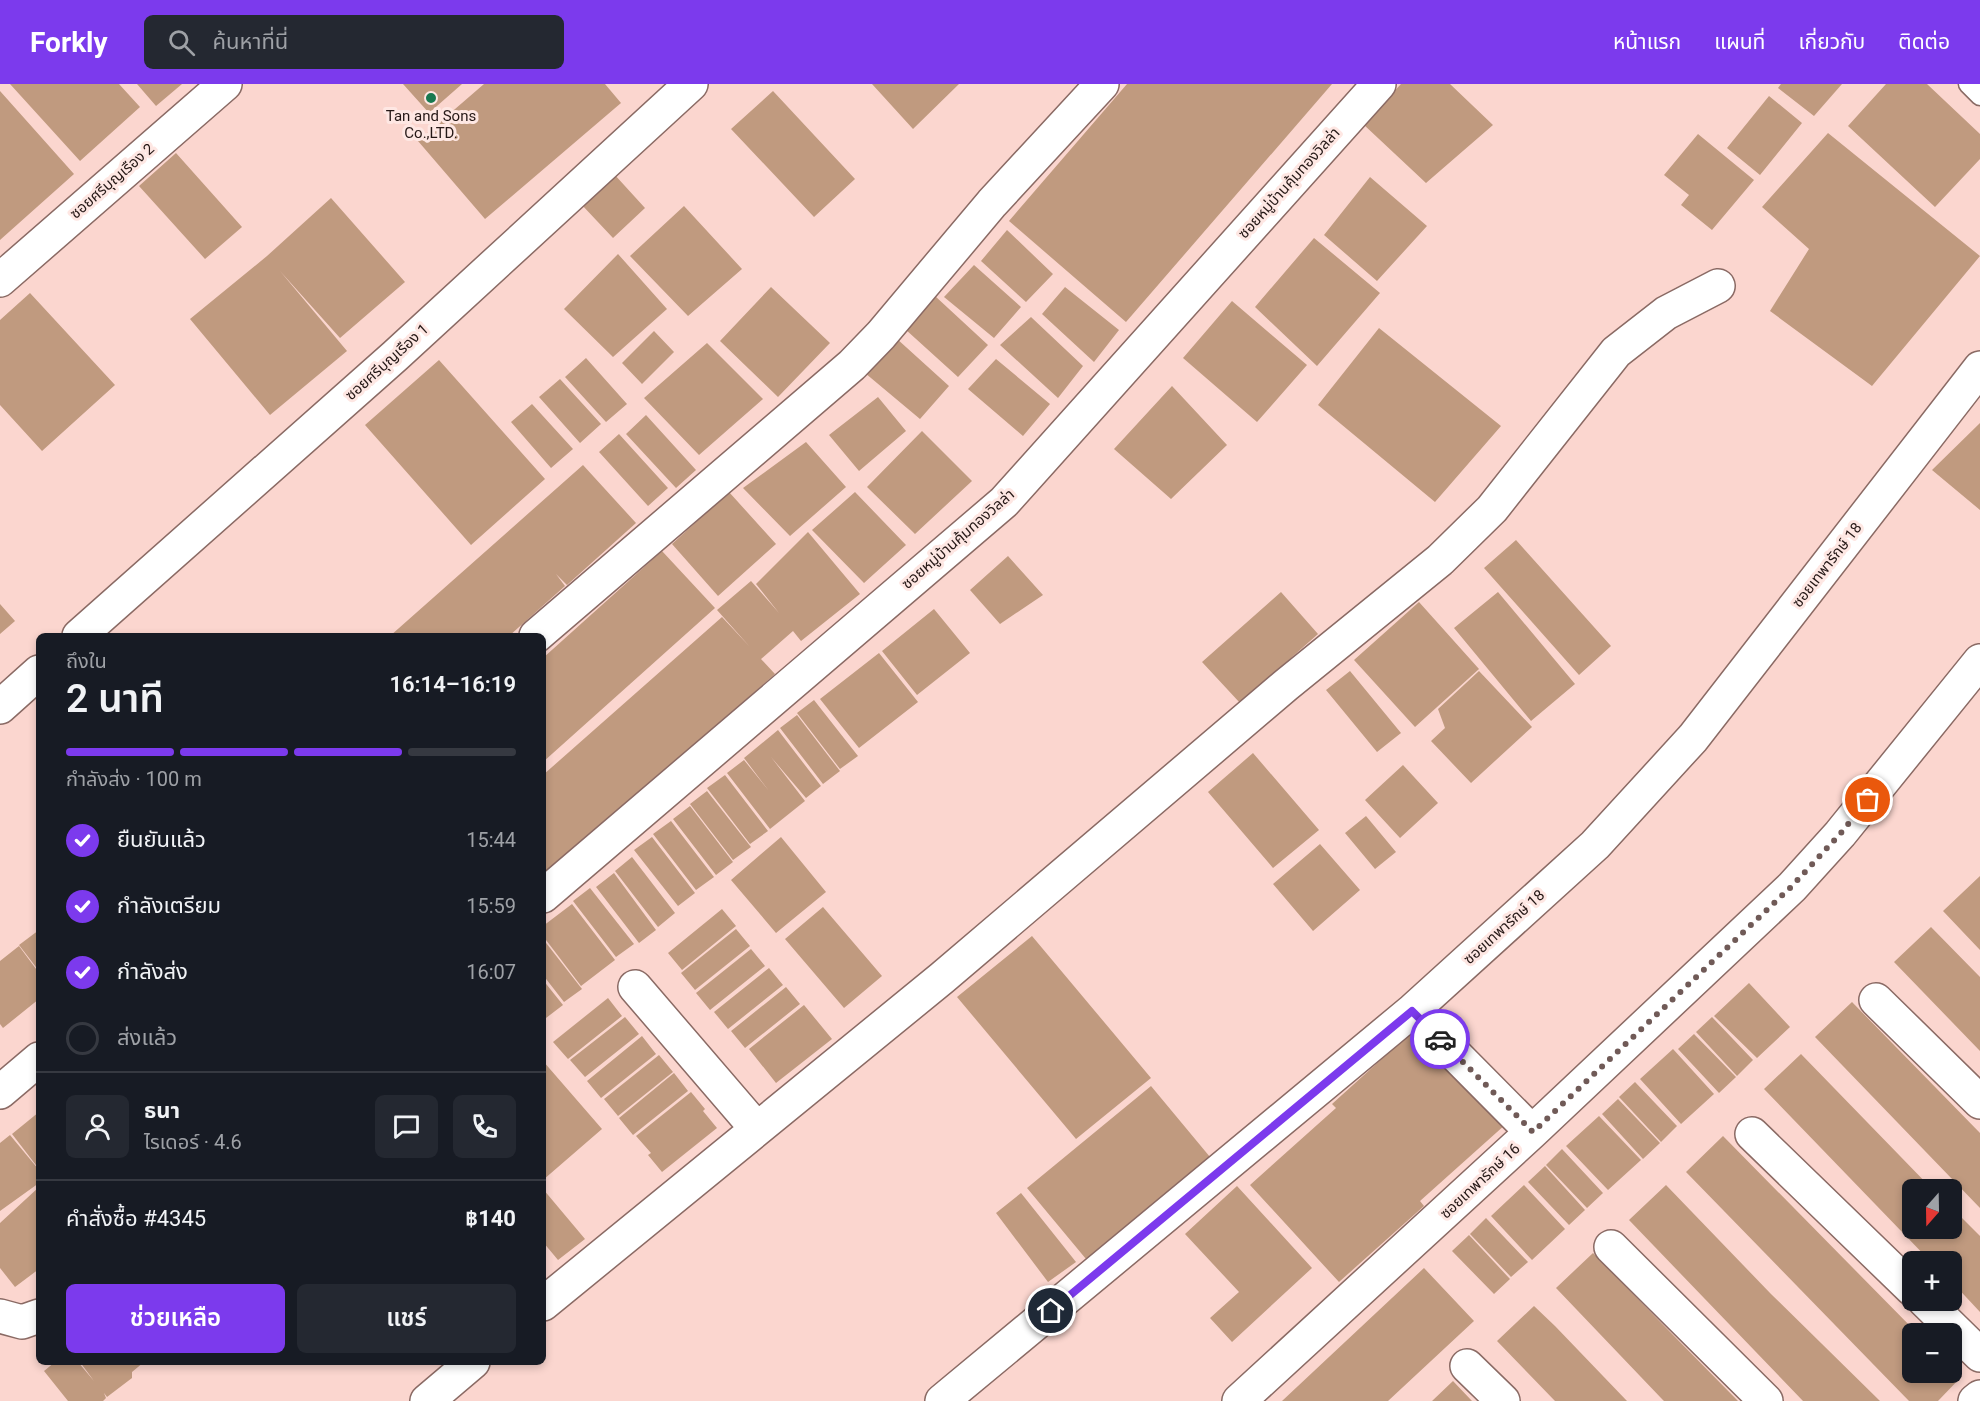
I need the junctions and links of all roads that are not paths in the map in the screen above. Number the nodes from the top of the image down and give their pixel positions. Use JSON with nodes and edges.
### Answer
{"nodes":[{"id":1,"x":225,"y":84,"type":"edge"},
{"id":2,"x":691,"y":84,"type":"edge"},
{"id":3,"x":1102,"y":84,"type":"edge"},
{"id":4,"x":1379,"y":84,"type":"edge"},
{"id":5,"x":1968,"y":84,"type":"edge"},
{"id":6,"x":1980,"y":96,"type":"edge"},
{"id":7,"x":0,"y":280,"type":"edge"},
{"id":8,"x":1718,"y":286,"type":"dead end"},
{"id":9,"x":1980,"y":368,"type":"edge"},
{"id":10,"x":83,"y":633,"type":"edge"},
{"id":11,"x":539,"y":633,"type":"edge"},
{"id":12,"x":1980,"y":661,"type":"edge"},
{"id":13,"x":36,"y":675,"type":"edge"},
{"id":14,"x":0,"y":707,"type":"edge"},
{"id":15,"x":546,"y":893,"type":"edge"},
{"id":16,"x":635,"y":987,"type":"dead end"},
{"id":17,"x":1876,"y":1000,"type":"dead end"},
{"id":18,"x":1412,"y":1011,"type":"junction"},
{"id":19,"x":36,"y":1062,"type":"edge"},
{"id":20,"x":0,"y":1092,"type":"edge"},
{"id":21,"x":1980,"y":1102,"type":"edge"},
{"id":22,"x":758,"y":1129,"type":"junction"},
{"id":23,"x":1533,"y":1132,"type":"junction"},
{"id":24,"x":1752,"y":1134,"type":"dead end"},
{"id":25,"x":1611,"y":1247,"type":"dead end"},
{"id":26,"x":1902,"y":1279,"type":"edge"},
{"id":27,"x":546,"y":1302,"type":"edge"},
{"id":28,"x":1935,"y":1311,"type":"edge"},
{"id":29,"x":0,"y":1316,"type":"edge"},
{"id":30,"x":36,"y":1317,"type":"edge"},
{"id":31,"x":1980,"y":1355,"type":"edge"},
{"id":32,"x":469,"y":1365,"type":"edge"},
{"id":33,"x":1467,"y":1366,"type":"dead end"},
{"id":34,"x":1980,"y":1397,"type":"edge"},
{"id":35,"x":427,"y":1401,"type":"edge"},
{"id":36,"x":942,"y":1401,"type":"edge"},
{"id":37,"x":1239,"y":1401,"type":"edge"},
{"id":38,"x":1503,"y":1401,"type":"edge"},
{"id":39,"x":1766,"y":1401,"type":"edge"},
{"id":40,"x":1976,"y":1401,"type":"edge"}],
"edges":[{"from":1,"to":7,"type":"street","name":"ซอยศรีบุญเรือง 2"},
{"from":2,"to":10,"type":"street","name":"ซอยศรีบุญเรือง 1"},
{"from":3,"to":11,"type":"street"},
{"from":4,"to":15,"type":"street","name":"ซอยหมู่บ้านคุ้มทองวิลล่า"},
{"from":5,"to":6,"type":"lane"},
{"from":8,"to":22,"type":"street"},
{"from":9,"to":18,"type":"street","name":"ซอยเทพารักษ์ 18"},
{"from":12,"to":23,"type":"street","name":"ซอยเทพารักษ์ 16"},
{"from":13,"to":14,"type":"street"},
{"from":16,"to":22,"type":"street"},
{"from":17,"to":21,"type":"street"},
{"from":18,"to":23,"type":"street"},
{"from":18,"to":36,"type":"street","name":"ซอยเทพารักษ์ 18"},
{"from":19,"to":20,"type":"street"},
{"from":22,"to":27,"type":"street"},
{"from":23,"to":37,"type":"street","name":"ซอยเทพารักษ์ 16"},
{"from":24,"to":26,"type":"street"},
{"from":25,"to":39,"type":"street"},
{"from":28,"to":31,"type":"street"},
{"from":29,"to":30,"type":"street"},
{"from":32,"to":35,"type":"street"},
{"from":33,"to":38,"type":"street"},
{"from":34,"to":40,"type":"street"}]}
